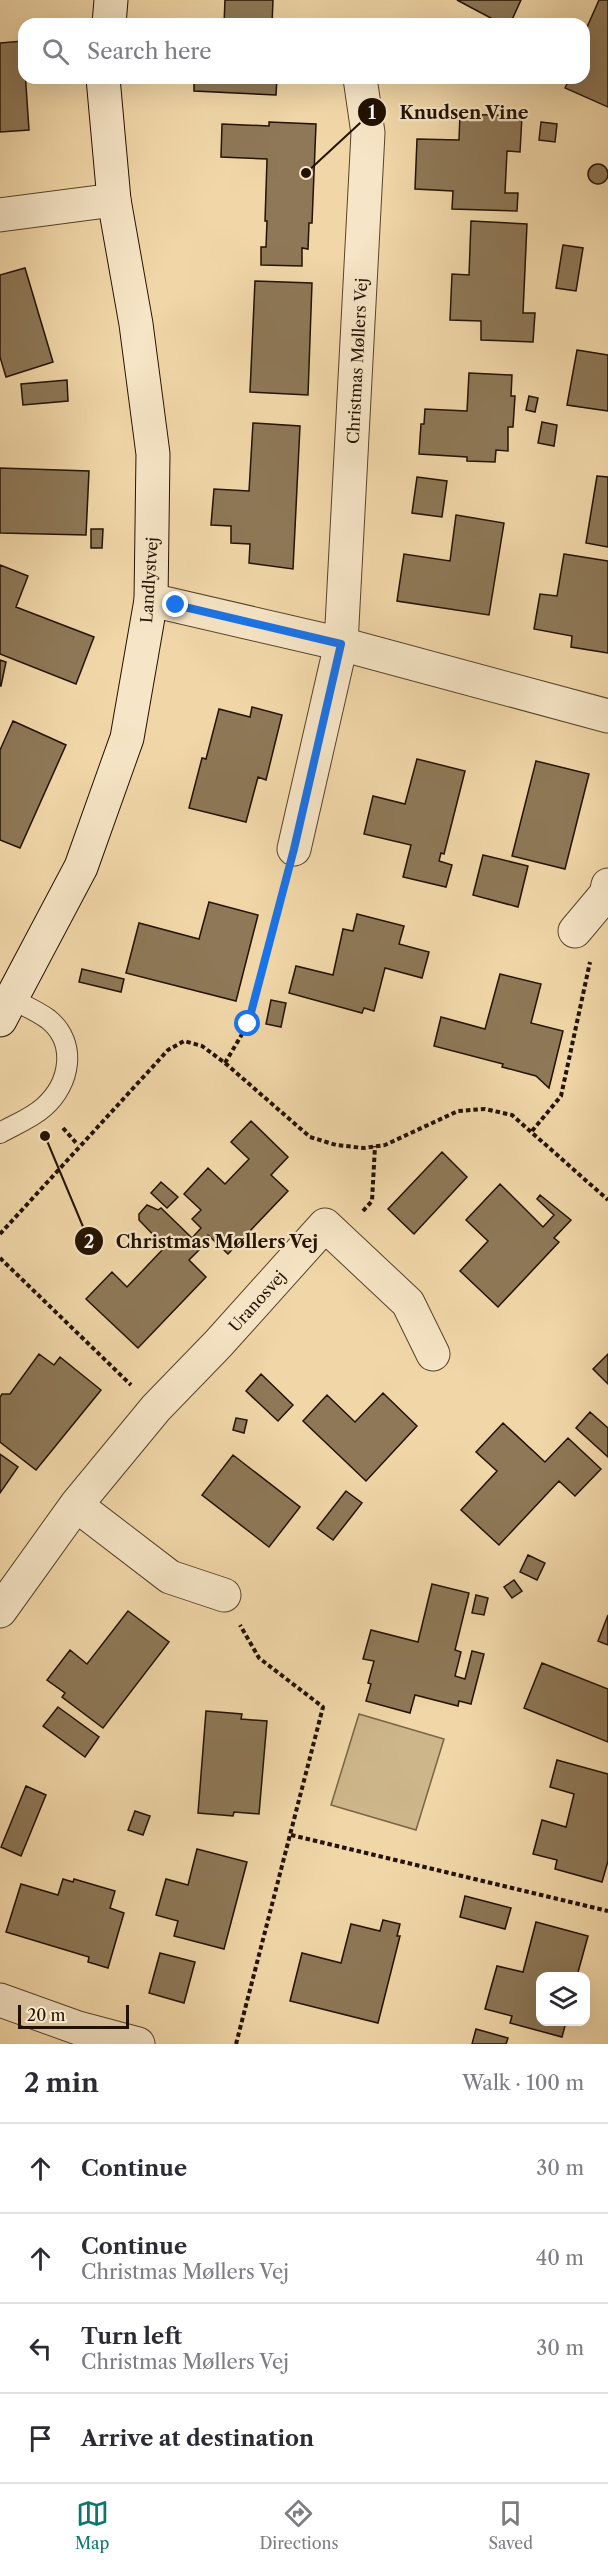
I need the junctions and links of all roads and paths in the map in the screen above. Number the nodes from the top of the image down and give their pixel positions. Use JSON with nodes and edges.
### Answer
{"nodes":[{"id":1,"x":111,"y":0,"type":"edge"},
{"id":2,"x":110,"y":18,"type":"edge"},
{"id":3,"x":104,"y":84,"type":"edge"},
{"id":4,"x":361,"y":84,"type":"edge"},
{"id":5,"x":114,"y":200,"type":"junction"},
{"id":6,"x":0,"y":215,"type":"edge"},
{"id":7,"x":151,"y":600,"type":"junction"},
{"id":8,"x":341,"y":644,"type":"junction"},
{"id":9,"x":608,"y":716,"type":"edge"},
{"id":10,"x":294,"y":849,"type":"joint"},
{"id":11,"x":608,"y":885,"type":"edge"},
{"id":12,"x":575,"y":931,"type":"joint"},
{"id":13,"x":6,"y":1009,"type":"edge"},
{"id":14,"x":225,"y":1062,"type":"junction"},
{"id":15,"x":532,"y":1131,"type":"junction"},
{"id":16,"x":0,"y":1133,"type":"edge"},
{"id":17,"x":375,"y":1146,"type":"junction"},
{"id":18,"x":608,"y":1200,"type":"edge"},
{"id":19,"x":0,"y":1233,"type":"edge"},
{"id":20,"x":339,"y":1239,"type":"junction"},
{"id":21,"x":0,"y":1258,"type":"edge"},
{"id":22,"x":433,"y":1354,"type":"dead end"},
{"id":23,"x":156,"y":1408,"type":"junction"},
{"id":24,"x":76,"y":1504,"type":"junction"},
{"id":25,"x":224,"y":1595,"type":"joint"},
{"id":26,"x":0,"y":1611,"type":"edge"},
{"id":27,"x":291,"y":1835,"type":"junction"},
{"id":28,"x":608,"y":1911,"type":"edge"},
{"id":29,"x":0,"y":2000,"type":"edge"},
{"id":30,"x":138,"y":2044,"type":"edge"},
{"id":31,"x":236,"y":2044,"type":"edge"}],
"edges":[{"from":1,"to":2,"type":"street"},
{"from":3,"to":5,"type":"street","name":"Landlystvej"},
{"from":4,"to":8,"type":"street","name":"Christmas Møllers Vej"},
{"from":5,"to":6,"type":"street"},
{"from":5,"to":7,"type":"street","name":"Landlystvej"},
{"from":7,"to":8,"type":"street"},
{"from":7,"to":13,"type":"street","name":"Landlystvej"},
{"from":8,"to":9,"type":"street"},
{"from":8,"to":10,"type":"street","name":"Christmas Møllers Vej"},
{"from":10,"to":14,"type":"path"},
{"from":11,"to":12,"type":"street"},
{"from":12,"to":15,"type":"path"},
{"from":13,"to":16,"type":"lane"},
{"from":14,"to":17,"type":"path"},
{"from":14,"to":19,"type":"path"},
{"from":15,"to":17,"type":"path"},
{"from":15,"to":18,"type":"path"},
{"from":17,"to":20,"type":"path"},
{"from":20,"to":22,"type":"street","name":"Uranosvej"},
{"from":20,"to":23,"type":"street","name":"Uranosvej"},
{"from":21,"to":23,"type":"path"},
{"from":23,"to":24,"type":"street","name":"Uranosvej"},
{"from":24,"to":25,"type":"street"},
{"from":24,"to":26,"type":"street","name":"Uranosvej"},
{"from":25,"to":27,"type":"path"},
{"from":27,"to":28,"type":"path"},
{"from":27,"to":31,"type":"path"},
{"from":29,"to":30,"type":"street"}]}
